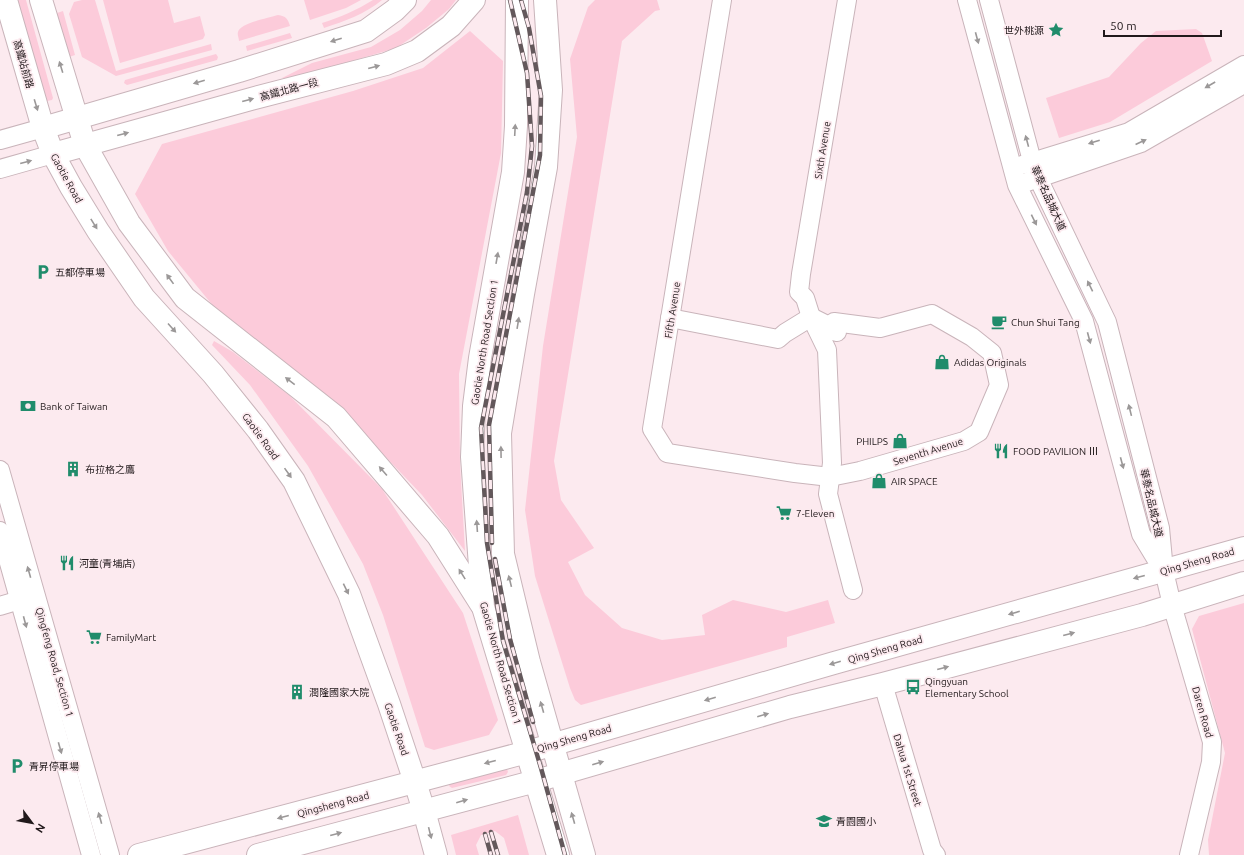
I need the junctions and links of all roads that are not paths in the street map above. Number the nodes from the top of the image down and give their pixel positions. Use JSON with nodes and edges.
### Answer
{"nodes":[{"id":1,"x":6,"y":0,"type":"edge"},
{"id":2,"x":41,"y":0,"type":"edge"},
{"id":3,"x":405,"y":0,"type":"edge"},
{"id":4,"x":474,"y":0,"type":"edge"},
{"id":5,"x":517,"y":0,"type":"edge"},
{"id":6,"x":545,"y":0,"type":"edge"},
{"id":7,"x":722,"y":0,"type":"edge"},
{"id":8,"x":732,"y":0,"type":"edge"},
{"id":9,"x":847,"y":0,"type":"edge"},
{"id":10,"x":855,"y":0,"type":"edge"},
{"id":11,"x":967,"y":0,"type":"edge"},
{"id":12,"x":989,"y":0,"type":"edge"},
{"id":13,"x":1244,"y":65,"type":"edge"},
{"id":14,"x":1244,"y":84,"type":"edge"},
{"id":15,"x":76,"y":118,"type":"junction"},
{"id":16,"x":43,"y":128,"type":"junction"},
{"id":17,"x":0,"y":140,"type":"edge"},
{"id":18,"x":85,"y":145,"type":"junction"},
{"id":19,"x":53,"y":154,"type":"junction"},
{"id":20,"x":1032,"y":161,"type":"junction"},
{"id":21,"x":0,"y":169,"type":"edge"},
{"id":22,"x":1015,"y":177,"type":"junction"},
{"id":23,"x":1038,"y":178,"type":"junction"},
{"id":24,"x":805,"y":298,"type":"junction"},
{"id":25,"x":676,"y":315,"type":"junction"},
{"id":26,"x":811,"y":317,"type":"junction"},
{"id":27,"x":0,"y":470,"type":"edge"},
{"id":28,"x":831,"y":472,"type":"junction"},
{"id":29,"x":0,"y":531,"type":"edge"},
{"id":30,"x":1244,"y":548,"type":"edge"},
{"id":31,"x":1164,"y":571,"type":"junction"},
{"id":32,"x":1244,"y":583,"type":"edge"},
{"id":33,"x":853,"y":590,"type":"dead end"},
{"id":34,"x":27,"y":598,"type":"junction"},
{"id":35,"x":1172,"y":605,"type":"junction"},
{"id":36,"x":0,"y":606,"type":"edge"},
{"id":37,"x":483,"y":607,"type":"junction"},
{"id":38,"x":883,"y":684,"type":"junction"},
{"id":39,"x":552,"y":745,"type":"junction"},
{"id":40,"x":527,"y":752,"type":"junction"},
{"id":41,"x":561,"y":774,"type":"junction"},
{"id":42,"x":536,"y":781,"type":"junction"},
{"id":43,"x":415,"y":782,"type":"junction"},
{"id":44,"x":424,"y":811,"type":"junction"},
{"id":45,"x":91,"y":855,"type":"edge"},
{"id":46,"x":110,"y":855,"type":"edge"},
{"id":47,"x":139,"y":855,"type":"edge"},
{"id":48,"x":258,"y":855,"type":"edge"},
{"id":49,"x":436,"y":855,"type":"edge"},
{"id":50,"x":558,"y":855,"type":"edge"},
{"id":51,"x":584,"y":855,"type":"edge"},
{"id":52,"x":936,"y":855,"type":"edge"},
{"id":53,"x":1189,"y":855,"type":"edge"}],
"edges":[{"from":1,"to":16,"type":"street","name":"高鐵站前路","one_way":true},
{"from":15,"to":2,"type":"street","one_way":true},
{"from":3,"to":15,"type":"street","one_way":true},
{"from":18,"to":4,"type":"street","name":"高鐵北路一段","one_way":true},
{"from":37,"to":5,"type":"street","name":"Gaotie North Road Section 1","one_way":true},
{"from":39,"to":6,"type":"street","one_way":true},
{"from":7,"to":25,"type":"street","name":"Fifth Avenue"},
{"from":8,"to":25,"type":"street","name":"Fifth Avenue"},
{"from":9,"to":24,"type":"street","name":"Sixth Avenue"},
{"from":10,"to":24,"type":"street","name":"Sixth Avenue"},
{"from":11,"to":22,"type":"street","name":"華泰名品城大道","one_way":true},
{"from":20,"to":12,"type":"street","name":"華泰名品城大道","one_way":true},
{"from":13,"to":20,"type":"street","one_way":true},
{"from":23,"to":14,"type":"street","one_way":true},
{"from":15,"to":16,"type":"street"},
{"from":15,"to":18,"type":"street"},
{"from":16,"to":17,"type":"street"},
{"from":16,"to":19,"type":"street","name":"Gaotie Road"},
{"from":18,"to":19,"type":"street","name":"高鐵北路一段"},
{"from":37,"to":18,"type":"street","one_way":true},
{"from":21,"to":19,"type":"street","one_way":true},
{"from":19,"to":43,"type":"street","name":"Gaotie Road","one_way":true},
{"from":20,"to":22,"type":"street"},
{"from":20,"to":23,"type":"street","name":"華泰名品城大道"},
{"from":22,"to":23,"type":"street"},
{"from":22,"to":31,"type":"street","name":"華泰名品城大道","one_way":true},
{"from":31,"to":23,"type":"street","name":"華泰名品城大道","one_way":true},
{"from":24,"to":26,"type":"street","name":"Sixth Avenue"},
{"from":25,"to":26,"type":"street"},
{"from":25,"to":28,"type":"street","name":"Fifth Avenue"},
{"from":26,"to":28,"type":"street","name":"Sixth Avenue"},
{"from":26,"to":28,"type":"street","name":"Seventh Avenue"},
{"from":34,"to":27,"type":"street","name":"Qingfeng Road, Section 1","one_way":true},
{"from":28,"to":33,"type":"street","name":"Sixth Avenue"},
{"from":29,"to":34,"type":"street","name":"Qingfeng Road, Section 1"},
{"from":30,"to":31,"type":"street","name":"Qing Sheng Road"},
{"from":31,"to":35,"type":"street","name":"Daren Road"},
{"from":31,"to":39,"type":"street","name":"Qing Sheng Road","one_way":true},
{"from":32,"to":35,"type":"street"},
{"from":34,"to":36,"type":"street"},
{"from":34,"to":45,"type":"street","name":"Qingfeng Road, Section 1","one_way":true},
{"from":46,"to":34,"type":"street","name":"Qingfeng Road, Section 1","one_way":true},
{"from":38,"to":35,"type":"street","one_way":true},
{"from":35,"to":53,"type":"street","name":"Daren Road"},
{"from":37,"to":40,"type":"street","name":"Gaotie North Road Section 1"},
{"from":41,"to":38,"type":"street","one_way":true},
{"from":38,"to":52,"type":"street","name":"Dahua 1st Street"},
{"from":39,"to":40,"type":"street","name":"Qing Sheng Road"},
{"from":39,"to":41,"type":"street"},
{"from":40,"to":42,"type":"street","name":"Gaotie North Road Section 1"},
{"from":40,"to":43,"type":"street","name":"Qingsheng Road","one_way":true},
{"from":41,"to":42,"type":"street"},
{"from":51,"to":41,"type":"street","one_way":true},
{"from":44,"to":42,"type":"street","one_way":true},
{"from":42,"to":50,"type":"street","name":"Gaotie North Road Section 1"},
{"from":43,"to":44,"type":"street"},
{"from":43,"to":47,"type":"street","name":"Qingsheng Road","one_way":true},
{"from":48,"to":44,"type":"street","one_way":true},
{"from":44,"to":49,"type":"street","one_way":true}]}
